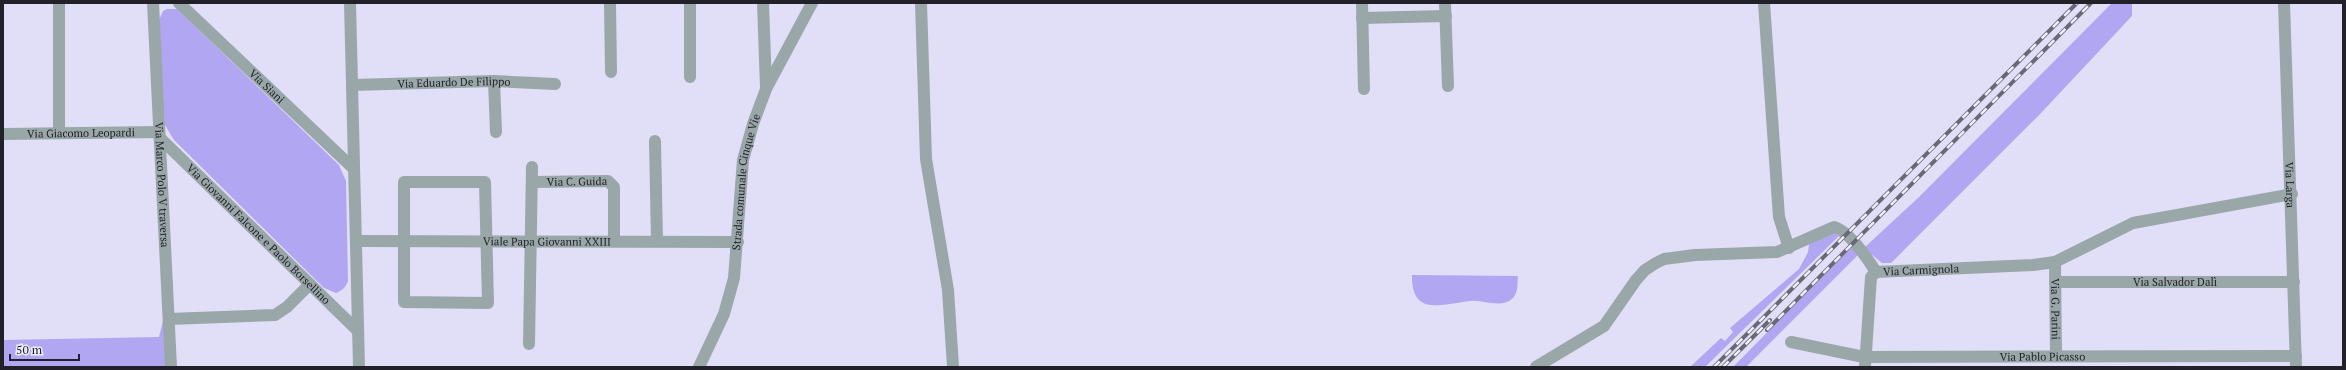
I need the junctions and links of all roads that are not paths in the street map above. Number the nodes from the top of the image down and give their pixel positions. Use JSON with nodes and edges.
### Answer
{"nodes":[{"id":1,"x":59,"y":3,"type":"edge"},
{"id":2,"x":153,"y":3,"type":"edge"},
{"id":3,"x":179,"y":3,"type":"edge"},
{"id":4,"x":350,"y":3,"type":"edge"},
{"id":5,"x":610,"y":3,"type":"edge"},
{"id":6,"x":690,"y":3,"type":"edge"},
{"id":7,"x":763,"y":3,"type":"edge"},
{"id":8,"x":812,"y":3,"type":"edge"},
{"id":9,"x":921,"y":3,"type":"edge"},
{"id":10,"x":1362,"y":3,"type":"edge"},
{"id":11,"x":1445,"y":3,"type":"edge"},
{"id":12,"x":1764,"y":3,"type":"edge"},
{"id":13,"x":2284,"y":3,"type":"edge"},
{"id":14,"x":1446,"y":16,"type":"junction"},
{"id":15,"x":1362,"y":18,"type":"junction"},
{"id":16,"x":611,"y":72,"type":"dead end"},
{"id":17,"x":690,"y":77,"type":"dead end"},
{"id":18,"x":494,"y":81,"type":"junction"},
{"id":19,"x":555,"y":84,"type":"dead end"},
{"id":20,"x":352,"y":85,"type":"junction"},
{"id":21,"x":1448,"y":86,"type":"dead end"},
{"id":22,"x":766,"y":89,"type":"junction"},
{"id":23,"x":1364,"y":89,"type":"dead end"},
{"id":24,"x":496,"y":132,"type":"dead end"},
{"id":25,"x":59,"y":133,"type":"junction"},
{"id":26,"x":3,"y":134,"type":"edge"},
{"id":27,"x":159,"y":135,"type":"junction"},
{"id":28,"x":655,"y":140,"type":"dead end"},
{"id":29,"x":532,"y":167,"type":"dead end"},
{"id":30,"x":354,"y":169,"type":"junction"},
{"id":31,"x":532,"y":182,"type":"junction"},
{"id":32,"x":2292,"y":194,"type":"junction"},
{"id":33,"x":356,"y":241,"type":"junction"},
{"id":34,"x":405,"y":241,"type":"junction"},
{"id":35,"x":488,"y":241,"type":"junction"},
{"id":36,"x":531,"y":241,"type":"junction"},
{"id":37,"x":614,"y":241,"type":"junction"},
{"id":38,"x":657,"y":241,"type":"junction"},
{"id":39,"x":738,"y":242,"type":"junction"},
{"id":40,"x":1789,"y":248,"type":"junction"},
{"id":41,"x":2055,"y":262,"type":"junction"},
{"id":42,"x":1876,"y":272,"type":"junction"},
{"id":43,"x":2056,"y":282,"type":"junction"},
{"id":44,"x":2294,"y":282,"type":"junction"},
{"id":45,"x":310,"y":284,"type":"junction"},
{"id":46,"x":169,"y":319,"type":"junction"},
{"id":47,"x":358,"y":331,"type":"junction"},
{"id":48,"x":1791,"y":342,"type":"dead end"},
{"id":49,"x":529,"y":344,"type":"dead end"},
{"id":50,"x":2056,"y":356,"type":"junction"},
{"id":51,"x":1864,"y":362,"type":"edge"},
{"id":52,"x":2296,"y":362,"type":"edge"},
{"id":53,"x":171,"y":367,"type":"edge"},
{"id":54,"x":359,"y":367,"type":"edge"},
{"id":55,"x":699,"y":367,"type":"edge"},
{"id":56,"x":953,"y":367,"type":"edge"},
{"id":57,"x":1536,"y":367,"type":"edge"}],
"edges":[{"from":1,"to":25,"type":"street"},
{"from":2,"to":27,"type":"street","name":"Via Marco Polo V traversa"},
{"from":3,"to":30,"type":"street","name":"Via Siani"},
{"from":4,"to":20,"type":"street"},
{"from":5,"to":16,"type":"street"},
{"from":6,"to":17,"type":"street"},
{"from":7,"to":22,"type":"street"},
{"from":8,"to":22,"type":"street","name":"Strada comunale Cinque Vie"},
{"from":9,"to":56,"type":"street"},
{"from":10,"to":15,"type":"street"},
{"from":11,"to":14,"type":"street"},
{"from":12,"to":40,"type":"street"},
{"from":13,"to":32,"type":"street","name":"Via Larga"},
{"from":14,"to":15,"type":"street"},
{"from":14,"to":21,"type":"street"},
{"from":15,"to":23,"type":"street"},
{"from":18,"to":19,"type":"street","name":"Via Eduardo De Filippo"},
{"from":18,"to":20,"type":"street","name":"Via Eduardo De Filippo"},
{"from":18,"to":24,"type":"street"},
{"from":20,"to":30,"type":"street"},
{"from":22,"to":39,"type":"street","name":"Strada comunale Cinque Vie"},
{"from":25,"to":26,"type":"street","name":"Via Giacomo Leopardi"},
{"from":25,"to":27,"type":"street","name":"Via Giacomo Leopardi"},
{"from":27,"to":45,"type":"street","name":"Via Giovanni Falcone e Paolo Borsellino"},
{"from":27,"to":46,"type":"street","name":"Via Marco Polo V traversa"},
{"from":28,"to":38,"type":"street"},
{"from":29,"to":31,"type":"street","name":"Via C. Guida"},
{"from":30,"to":33,"type":"street"},
{"from":31,"to":36,"type":"street","name":"Via C. Guida"},
{"from":31,"to":37,"type":"street","name":"Via C. Guida"},
{"from":32,"to":41,"type":"street","name":"Via Carmignola"},
{"from":32,"to":44,"type":"street","name":"Via Larga"},
{"from":33,"to":34,"type":"street","name":"Viale Papa Giovanni XXIII"},
{"from":33,"to":47,"type":"street"},
{"from":34,"to":35,"type":"street","name":"Viale Papa Giovanni XXIII"},
{"from":34,"to":35,"type":"street"},
{"from":34,"to":35,"type":"street"},
{"from":35,"to":36,"type":"street","name":"Viale Papa Giovanni XXIII"},
{"from":36,"to":37,"type":"street","name":"Viale Papa Giovanni XXIII"},
{"from":36,"to":49,"type":"street","name":"Via C. Guida"},
{"from":37,"to":38,"type":"street","name":"Viale Papa Giovanni XXIII"},
{"from":38,"to":39,"type":"street","name":"Viale Papa Giovanni XXIII"},
{"from":39,"to":55,"type":"street","name":"Strada comunale Cinque Vie"},
{"from":40,"to":42,"type":"street","name":"Via Carmignola"},
{"from":40,"to":57,"type":"street","name":"Via Carmignola"},
{"from":41,"to":42,"type":"street","name":"Via Carmignola"},
{"from":41,"to":43,"type":"street","name":"Via G. Parini"},
{"from":42,"to":51,"type":"street"},
{"from":43,"to":44,"type":"street","name":"Via Salvador Dalì"},
{"from":43,"to":50,"type":"street","name":"Via G. Parini"},
{"from":44,"to":52,"type":"street","name":"Via Larga"},
{"from":45,"to":46,"type":"street"},
{"from":45,"to":47,"type":"street","name":"Via Giovanni Falcone e Paolo Borsellino"},
{"from":46,"to":53,"type":"street","name":"Via Marco Polo V traversa"},
{"from":47,"to":54,"type":"street"},
{"from":48,"to":51,"type":"street","name":"Via Pablo Picasso"},
{"from":50,"to":51,"type":"street","name":"Via Pablo Picasso"},
{"from":50,"to":52,"type":"street","name":"Via Pablo Picasso"}]}
